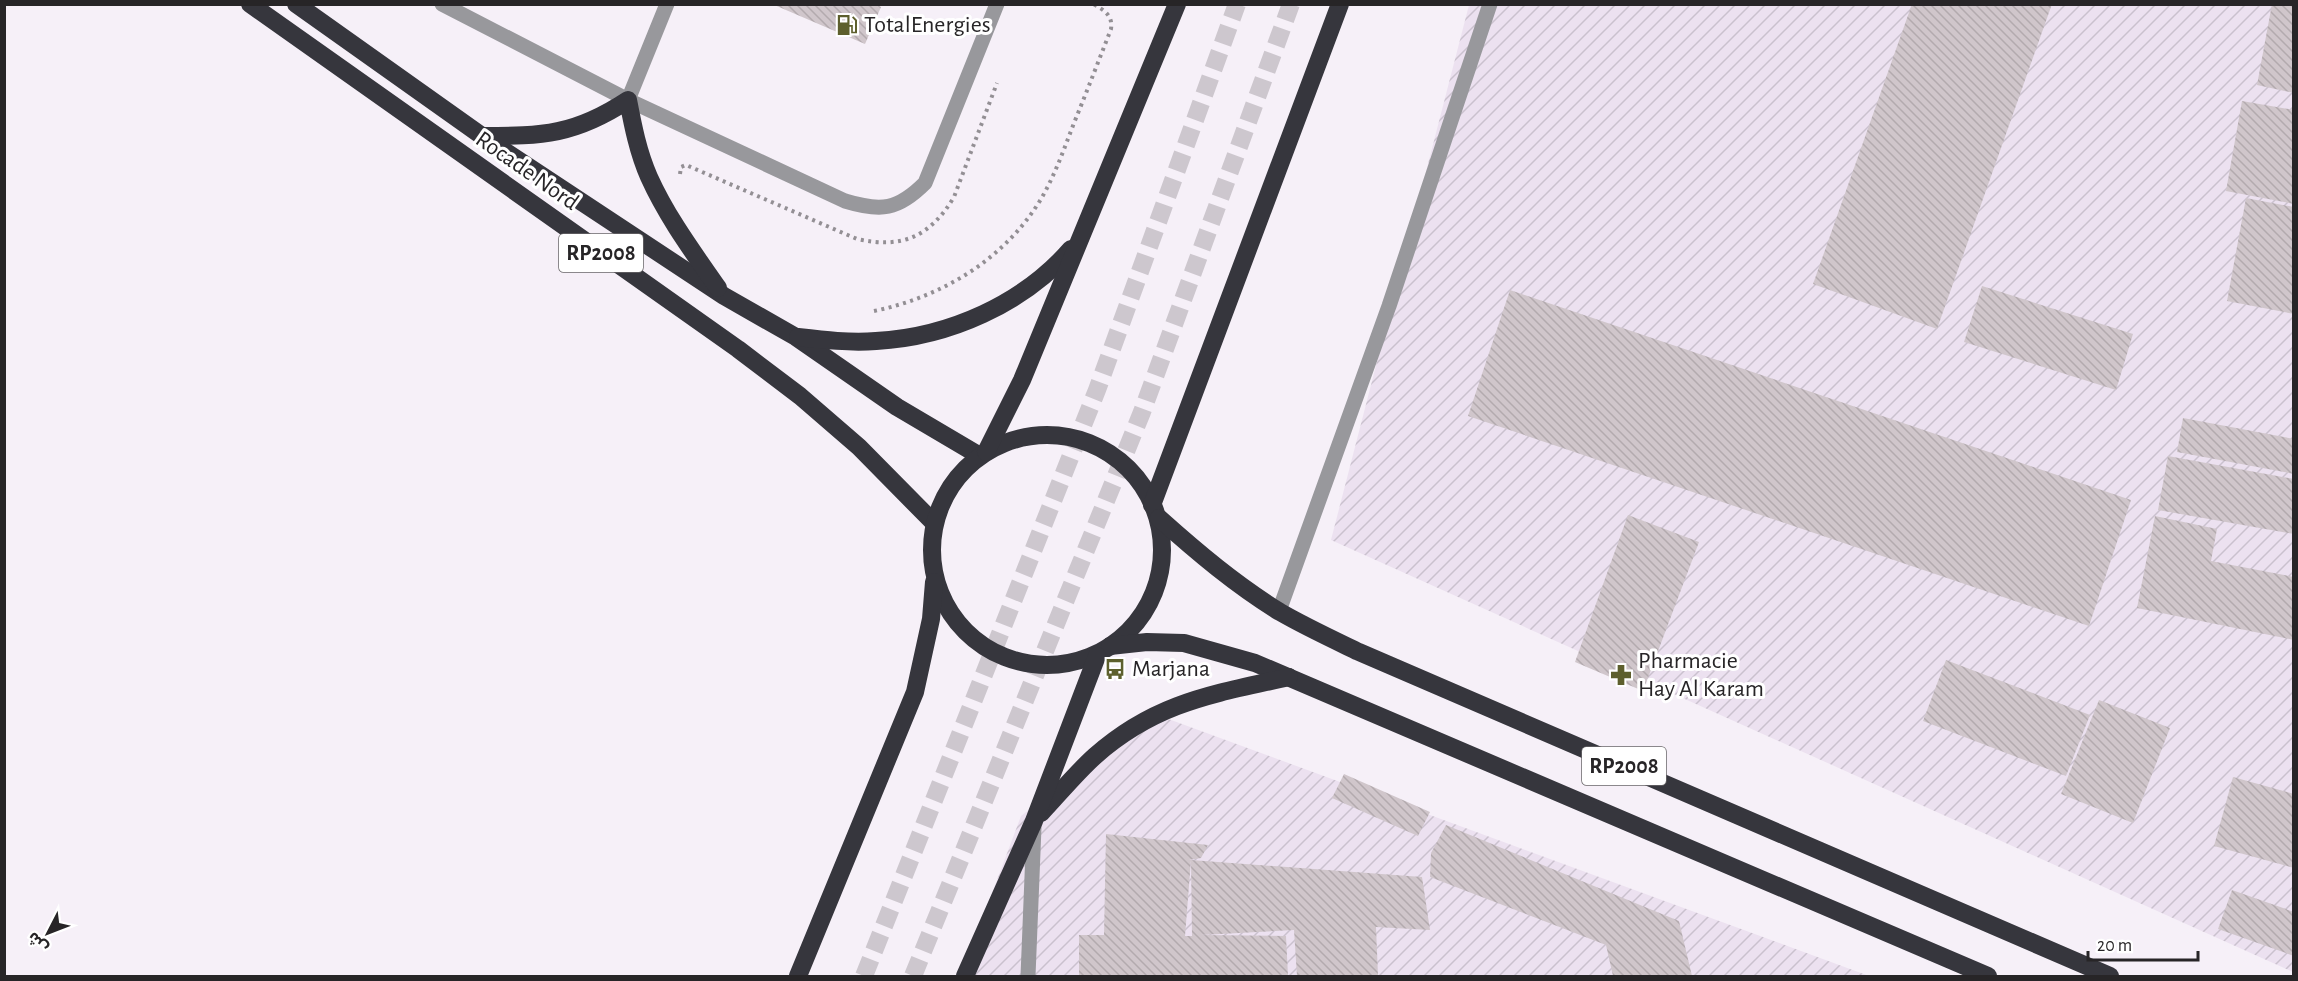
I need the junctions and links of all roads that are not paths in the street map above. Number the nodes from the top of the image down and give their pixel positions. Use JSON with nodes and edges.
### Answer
{"nodes":[{"id":1,"x":250,"y":4,"type":"edge"},
{"id":2,"x":296,"y":4,"type":"edge"},
{"id":3,"x":442,"y":4,"type":"edge"},
{"id":4,"x":667,"y":4,"type":"edge"},
{"id":5,"x":997,"y":4,"type":"edge"},
{"id":6,"x":1177,"y":4,"type":"edge"},
{"id":7,"x":1340,"y":4,"type":"edge"},
{"id":8,"x":1490,"y":4,"type":"edge"},
{"id":9,"x":628,"y":100,"type":"junction"},
{"id":10,"x":482,"y":136,"type":"junction"},
{"id":11,"x":1082,"y":237,"type":"junction"},
{"id":12,"x":724,"y":296,"type":"junction"},
{"id":13,"x":796,"y":337,"type":"junction"},
{"id":14,"x":983,"y":454,"type":"junction"},
{"id":15,"x":1156,"y":511,"type":"junction"},
{"id":16,"x":934,"y":523,"type":"junction"},
{"id":17,"x":934,"y":578,"type":"junction"},
{"id":18,"x":1279,"y":611,"type":"junction"},
{"id":19,"x":1104,"y":651,"type":"junction"},
{"id":20,"x":1289,"y":677,"type":"junction"},
{"id":21,"x":1034,"y":821,"type":"junction"},
{"id":22,"x":798,"y":976,"type":"edge"},
{"id":23,"x":965,"y":976,"type":"edge"},
{"id":24,"x":1028,"y":976,"type":"edge"},
{"id":25,"x":1988,"y":976,"type":"edge"},
{"id":26,"x":2110,"y":976,"type":"edge"}],
"edges":[{"from":1,"to":16,"type":"highway","name":"Rocade Nord","number":"RP2008"},
{"from":2,"to":10,"type":"highway","name":"Rocade Nord","number":"RP2008"},
{"from":3,"to":9,"type":"street"},
{"from":4,"to":9,"type":"street"},
{"from":5,"to":9,"type":"street"},
{"from":6,"to":11,"type":"highway"},
{"from":7,"to":15,"type":"highway"},
{"from":8,"to":18,"type":"street"},
{"from":9,"to":10,"type":"highway"},
{"from":9,"to":12,"type":"highway"},
{"from":10,"to":12,"type":"highway","name":"Rocade Nord","number":"RP2008"},
{"from":11,"to":13,"type":"highway"},
{"from":11,"to":14,"type":"highway"},
{"from":12,"to":13,"type":"highway","name":"Rocade Nord","number":"RP2008"},
{"from":13,"to":14,"type":"highway","name":"Rocade Nord","number":"RP2008"},
{"from":14,"to":15,"type":"highway"},
{"from":14,"to":16,"type":"highway"},
{"from":15,"to":18,"type":"highway","number":"RP2008"},
{"from":15,"to":19,"type":"highway"},
{"from":16,"to":17,"type":"highway"},
{"from":17,"to":19,"type":"highway"},
{"from":17,"to":22,"type":"highway"},
{"from":18,"to":26,"type":"highway","number":"RP2008"},
{"from":19,"to":20,"type":"highway","number":"RP2008"},
{"from":19,"to":21,"type":"highway"},
{"from":20,"to":21,"type":"highway"},
{"from":20,"to":25,"type":"highway","number":"RP2008"},
{"from":21,"to":23,"type":"highway"},
{"from":21,"to":24,"type":"street"}]}
